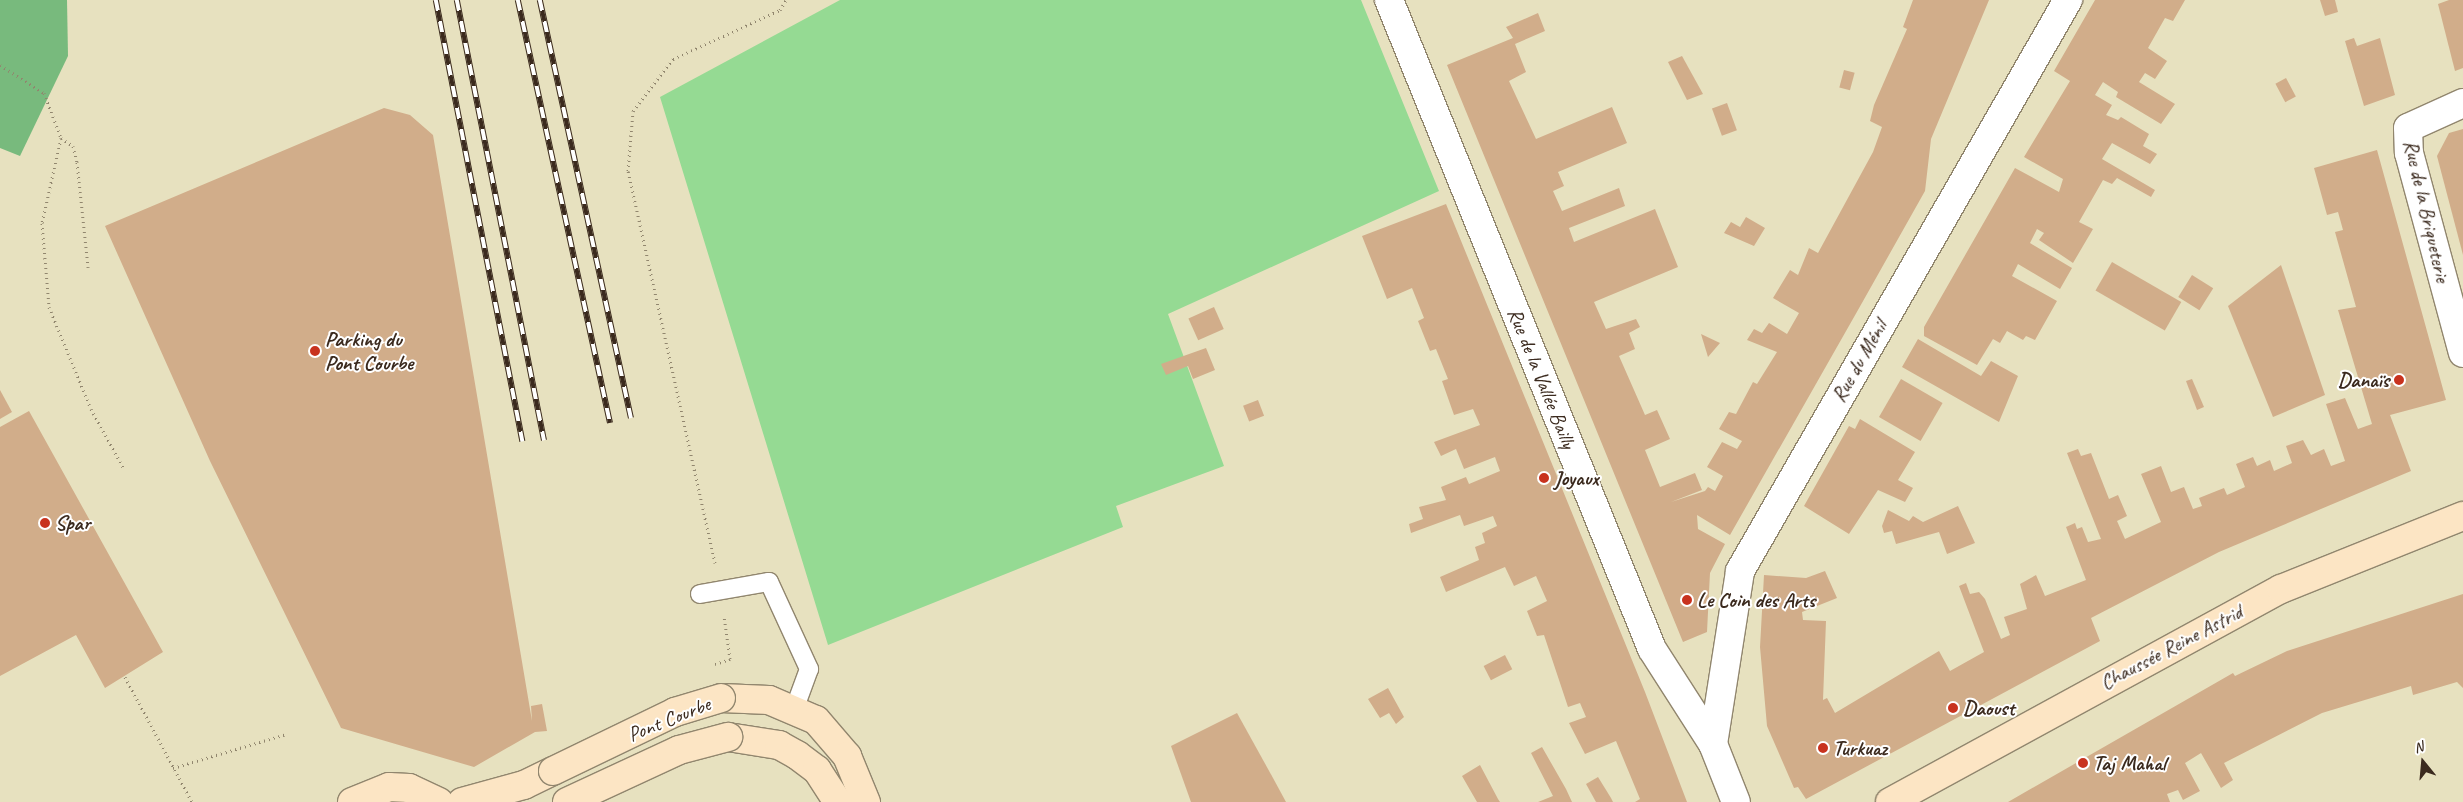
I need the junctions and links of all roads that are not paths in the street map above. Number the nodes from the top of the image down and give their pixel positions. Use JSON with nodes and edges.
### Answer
{"nodes":[{"id":1,"x":1389,"y":0,"type":"edge"},
{"id":2,"x":2068,"y":0,"type":"edge"},
{"id":3,"x":2463,"y":103,"type":"edge"},
{"id":4,"x":2463,"y":353,"type":"edge"},
{"id":5,"x":2463,"y":516,"type":"edge"},
{"id":6,"x":700,"y":594,"type":"dead end"},
{"id":7,"x":795,"y":708,"type":"junction"},
{"id":8,"x":1713,"y":744,"type":"junction"},
{"id":9,"x":352,"y":802,"type":"edge"},
{"id":10,"x":439,"y":802,"type":"edge"},
{"id":11,"x":462,"y":802,"type":"edge"},
{"id":12,"x":567,"y":802,"type":"edge"},
{"id":13,"x":838,"y":802,"type":"edge"},
{"id":14,"x":866,"y":802,"type":"edge"},
{"id":15,"x":1736,"y":802,"type":"edge"},
{"id":16,"x":1890,"y":802,"type":"edge"}],
"edges":[{"from":1,"to":8,"type":"street","name":"Rue de la Vallée Bailly"},
{"from":2,"to":8,"type":"street","name":"Rue du Ménil"},
{"from":3,"to":4,"type":"street","name":"Rue de la Briqueterie"},
{"from":5,"to":16,"type":"main road","name":"Chaussée Reine Astrid"},
{"from":6,"to":7,"type":"lane"},
{"from":7,"to":11,"type":"main road","name":"Pont Courbe","bridge":true},
{"from":7,"to":14,"type":"main road","name":"Pont Courbe"},
{"from":8,"to":15,"type":"street","name":"Rue de la Vallée Bailly"},
{"from":9,"to":10,"type":"main road"},
{"from":12,"to":13,"type":"main road","name":"Pont Courbe","bridge":true}]}
